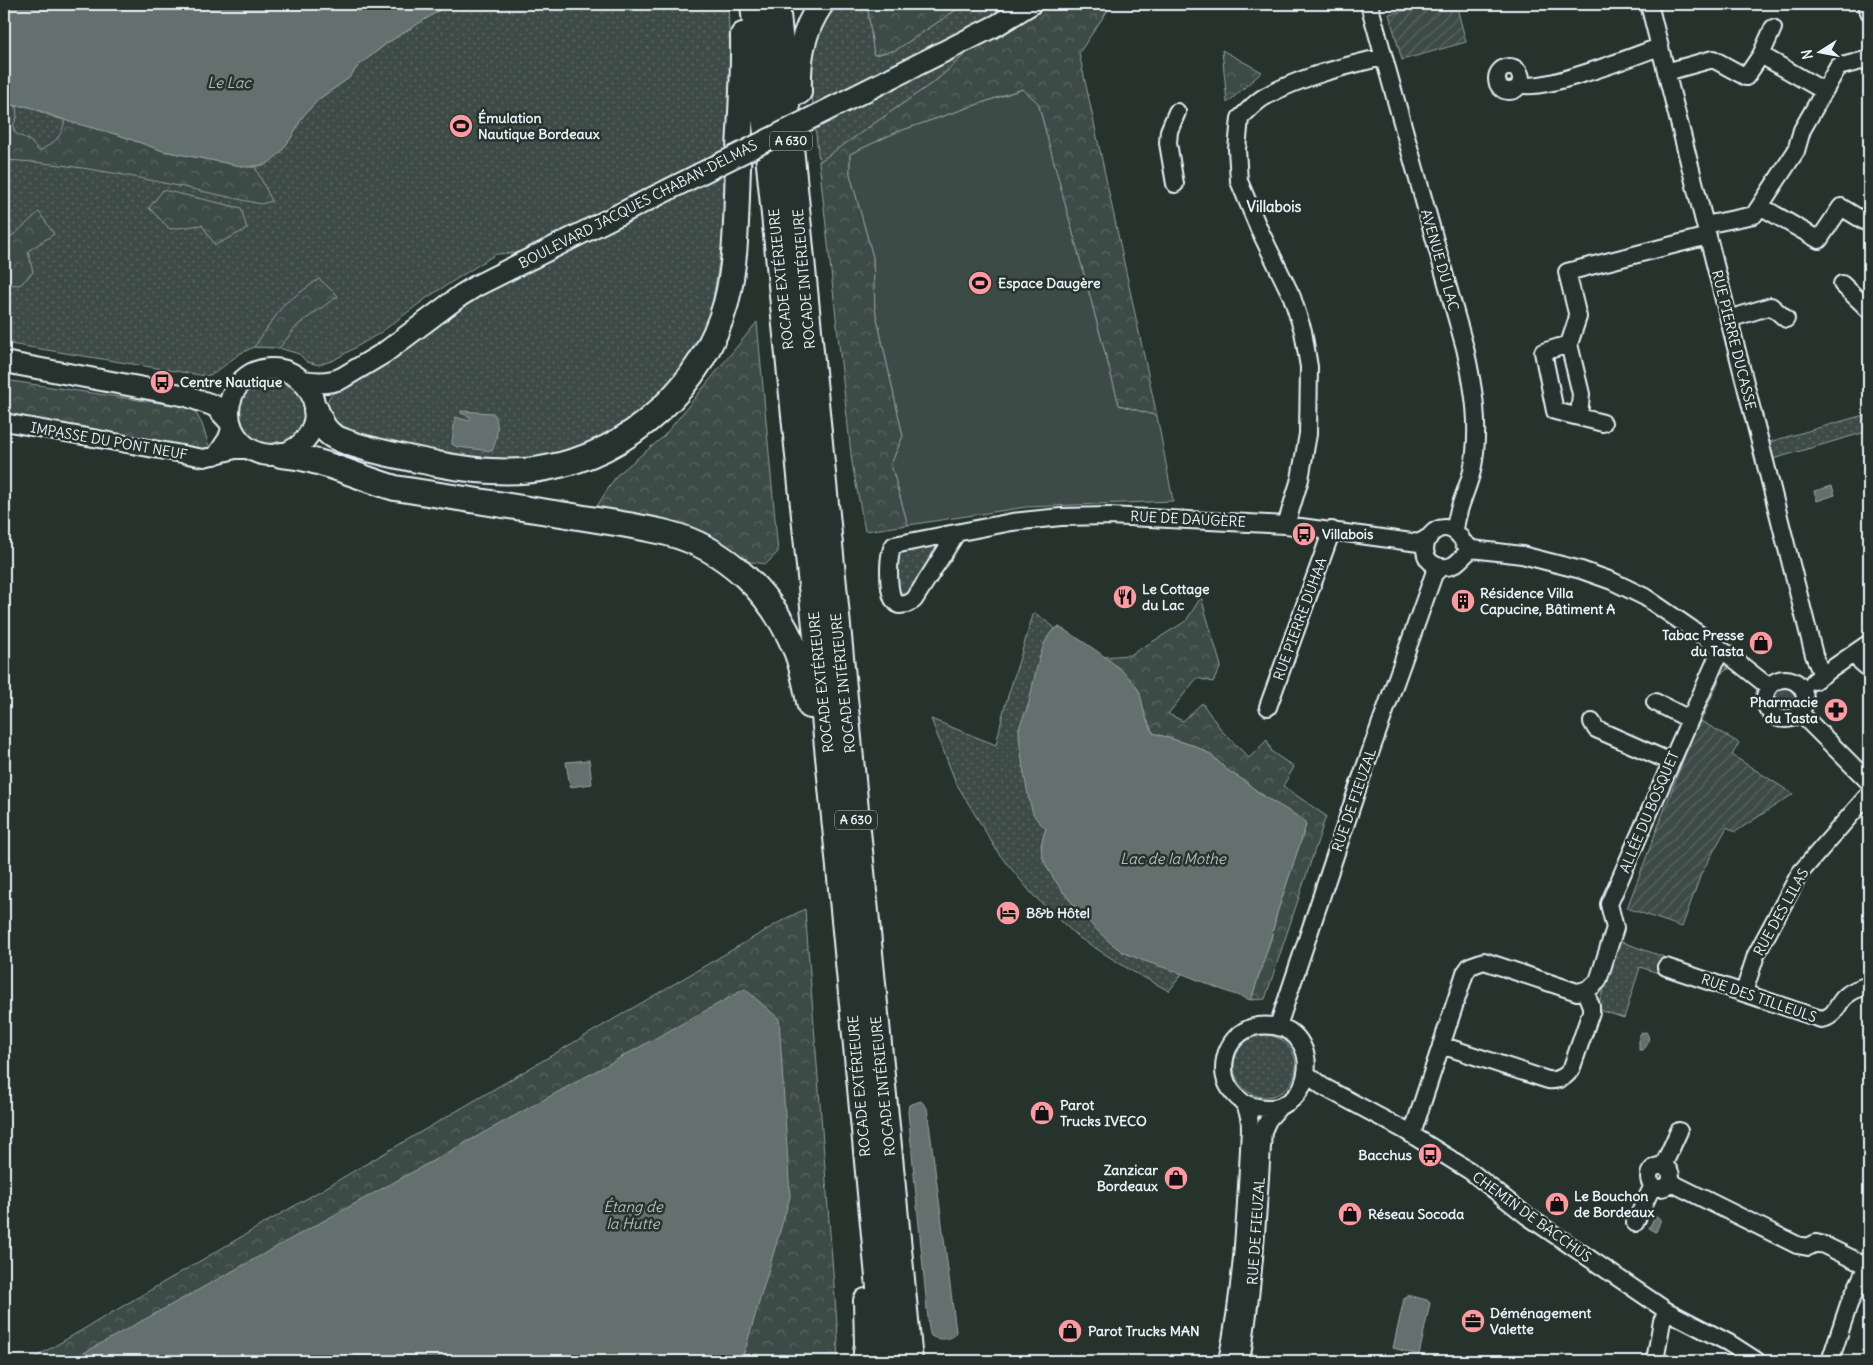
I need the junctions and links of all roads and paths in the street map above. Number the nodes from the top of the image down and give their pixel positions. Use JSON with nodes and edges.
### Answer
{"nodes":[{"id":1,"x":742,"y":4,"type":"edge"},
{"id":2,"x":753,"y":4,"type":"edge"},
{"id":3,"x":777,"y":4,"type":"edge"},
{"id":4,"x":821,"y":4,"type":"edge"},
{"id":5,"x":1031,"y":4,"type":"edge"},
{"id":6,"x":1369,"y":4,"type":"edge"},
{"id":7,"x":1649,"y":4,"type":"edge"},
{"id":8,"x":1867,"y":4,"type":"edge"},
{"id":9,"x":1869,"y":12,"type":"edge"},
{"id":10,"x":1773,"y":28,"type":"dead end"},
{"id":11,"x":1659,"y":47,"type":"junction"},
{"id":12,"x":1761,"y":55,"type":"junction"},
{"id":13,"x":1383,"y":57,"type":"junction"},
{"id":14,"x":1869,"y":59,"type":"edge"},
{"id":15,"x":1666,"y":72,"type":"junction"},
{"id":16,"x":1520,"y":84,"type":"dead end"},
{"id":17,"x":1824,"y":91,"type":"junction"},
{"id":18,"x":1177,"y":112,"type":"dead end"},
{"id":19,"x":1174,"y":184,"type":"dead end"},
{"id":20,"x":1760,"y":206,"type":"junction"},
{"id":21,"x":1869,"y":224,"type":"edge"},
{"id":22,"x":1706,"y":231,"type":"junction"},
{"id":23,"x":804,"y":279,"type":"junction"},
{"id":24,"x":1842,"y":284,"type":"dead end"},
{"id":25,"x":1869,"y":310,"type":"edge"},
{"id":26,"x":1729,"y":318,"type":"junction"},
{"id":27,"x":1786,"y":319,"type":"dead end"},
{"id":28,"x":1569,"y":344,"type":"junction"},
{"id":29,"x":4,"y":362,"type":"edge"},
{"id":30,"x":303,"y":381,"type":"junction"},
{"id":31,"x":336,"y":381,"type":"junction"},
{"id":32,"x":234,"y":391,"type":"junction"},
{"id":33,"x":187,"y":396,"type":"junction"},
{"id":34,"x":316,"y":410,"type":"junction"},
{"id":35,"x":1579,"y":417,"type":"junction"},
{"id":36,"x":4,"y":422,"type":"edge"},
{"id":37,"x":230,"y":423,"type":"junction"},
{"id":38,"x":1603,"y":424,"type":"dead end"},
{"id":39,"x":251,"y":450,"type":"junction"},
{"id":40,"x":281,"y":454,"type":"junction"},
{"id":41,"x":215,"y":456,"type":"junction"},
{"id":42,"x":1286,"y":525,"type":"junction"},
{"id":43,"x":1332,"y":530,"type":"junction"},
{"id":44,"x":956,"y":534,"type":"junction"},
{"id":45,"x":1459,"y":537,"type":"junction"},
{"id":46,"x":1430,"y":556,"type":"junction"},
{"id":47,"x":1869,"y":642,"type":"edge"},
{"id":48,"x":1721,"y":650,"type":"junction"},
{"id":49,"x":1854,"y":655,"type":"junction"},
{"id":50,"x":1869,"y":668,"type":"edge"},
{"id":51,"x":1822,"y":676,"type":"junction"},
{"id":52,"x":1768,"y":687,"type":"junction"},
{"id":53,"x":1803,"y":689,"type":"junction"},
{"id":54,"x":1655,"y":702,"type":"dead end"},
{"id":55,"x":1268,"y":707,"type":"dead end"},
{"id":56,"x":1800,"y":713,"type":"junction"},
{"id":57,"x":1689,"y":719,"type":"junction"},
{"id":58,"x":1592,"y":722,"type":"dead end"},
{"id":59,"x":1671,"y":762,"type":"junction"},
{"id":60,"x":1869,"y":782,"type":"edge"},
{"id":61,"x":1869,"y":794,"type":"edge"},
{"id":62,"x":838,"y":857,"type":"junction"},
{"id":63,"x":1666,"y":967,"type":"dead end"},
{"id":64,"x":1869,"y":985,"type":"edge"},
{"id":65,"x":1585,"y":991,"type":"junction"},
{"id":66,"x":1744,"y":992,"type":"junction"},
{"id":67,"x":1278,"y":1026,"type":"junction"},
{"id":68,"x":1441,"y":1045,"type":"junction"},
{"id":69,"x":856,"y":1054,"type":"junction"},
{"id":70,"x":1307,"y":1074,"type":"junction"},
{"id":71,"x":1244,"y":1103,"type":"junction"},
{"id":72,"x":1280,"y":1106,"type":"junction"},
{"id":73,"x":1679,"y":1131,"type":"dead end"},
{"id":74,"x":1412,"y":1134,"type":"junction"},
{"id":75,"x":1663,"y":1166,"type":"junction"},
{"id":76,"x":1670,"y":1182,"type":"junction"},
{"id":77,"x":1653,"y":1185,"type":"junction"},
{"id":78,"x":1635,"y":1223,"type":"dead end"},
{"id":79,"x":1868,"y":1264,"type":"edge"},
{"id":80,"x":1667,"y":1311,"type":"junction"},
{"id":81,"x":1837,"y":1339,"type":"junction"},
{"id":82,"x":865,"y":1361,"type":"edge"},
{"id":83,"x":886,"y":1361,"type":"edge"},
{"id":84,"x":910,"y":1361,"type":"edge"},
{"id":85,"x":1226,"y":1361,"type":"edge"},
{"id":86,"x":1241,"y":1361,"type":"edge"},
{"id":87,"x":1655,"y":1361,"type":"edge"},
{"id":88,"x":1757,"y":1361,"type":"edge"},
{"id":89,"x":1830,"y":1361,"type":"edge"},
{"id":90,"x":1837,"y":1361,"type":"edge"}],
"edges":[{"from":1,"to":34,"type":"highway"},
{"from":2,"to":62,"type":"highway","name":"ROCADE EXTÉRIEURE","number":"A 630"},
{"from":3,"to":23,"type":"highway","name":"ROCADE INTÉRIEURE","number":"A 630"},
{"from":4,"to":23,"type":"highway"},
{"from":5,"to":31,"type":"main road","name":"BOULEVARD JACQUES CHABAN-DELMAS","bridge":true},
{"from":6,"to":13,"type":"street","name":"AVENUE DU LAC"},
{"from":7,"to":11,"type":"street","name":"RUE PIERRE DUCASSE"},
{"from":8,"to":9,"type":"street"},
{"from":10,"to":12,"type":"street"},
{"from":11,"to":15,"type":"street","name":"RUE PIERRE DUCASSE"},
{"from":11,"to":16,"type":"street"},
{"from":12,"to":15,"type":"street"},
{"from":12,"to":17,"type":"street"},
{"from":13,"to":42,"type":"street"},
{"from":13,"to":45,"type":"street","name":"AVENUE DU LAC"},
{"from":14,"to":17,"type":"street"},
{"from":15,"to":22,"type":"street","name":"RUE PIERRE DUCASSE"},
{"from":17,"to":20,"type":"street"},
{"from":18,"to":19,"type":"street"},
{"from":20,"to":21,"type":"street"},
{"from":20,"to":22,"type":"street"},
{"from":22,"to":26,"type":"street","name":"RUE PIERRE DUCASSE"},
{"from":22,"to":28,"type":"street"},
{"from":23,"to":84,"type":"highway","name":"ROCADE INTÉRIEURE","number":"A 630"},
{"from":24,"to":25,"type":"street"},
{"from":26,"to":27,"type":"street"},
{"from":26,"to":51,"type":"street","name":"RUE PIERRE DUCASSE"},
{"from":28,"to":35,"type":"street"},
{"from":28,"to":35,"type":"street"},
{"from":29,"to":33,"type":"main road"},
{"from":30,"to":31,"type":"main road","name":"BOULEVARD JACQUES CHABAN-DELMAS"},
{"from":30,"to":32,"type":"main road"},
{"from":30,"to":34,"type":"main road"},
{"from":31,"to":34,"type":"main road","name":"BOULEVARD JACQUES CHABAN-DELMAS"},
{"from":32,"to":33,"type":"main road"},
{"from":32,"to":37,"type":"main road"},
{"from":33,"to":37,"type":"main road"},
{"from":34,"to":40,"type":"main road"},
{"from":35,"to":38,"type":"street"},
{"from":36,"to":41,"type":"street","name":"IMPASSE DU PONT NEUF"},
{"from":37,"to":39,"type":"main road"},
{"from":37,"to":41,"type":"street"},
{"from":39,"to":40,"type":"main road"},
{"from":39,"to":41,"type":"street","name":"IMPASSE DU PONT NEUF"},
{"from":40,"to":62,"type":"highway"},
{"from":42,"to":43,"type":"street","name":"RUE DE DAUGÈRE"},
{"from":42,"to":44,"type":"street","name":"RUE DE DAUGÈRE"},
{"from":43,"to":46,"type":"street","name":"RUE DE DAUGÈRE"},
{"from":43,"to":55,"type":"street","name":"RUE PIERRE DUHAA"},
{"from":44,"to":44,"type":"street","name":"RUE DE DAUGÈRE"},
{"from":45,"to":46,"type":"street"},
{"from":45,"to":46,"type":"street"},
{"from":45,"to":48,"type":"street"},
{"from":46,"to":67,"type":"street","name":"RUE DE FIEUZAL"},
{"from":47,"to":49,"type":"street"},
{"from":48,"to":52,"type":"street"},
{"from":48,"to":57,"type":"street","name":"ALLÉE DU BOSQUET"},
{"from":49,"to":50,"type":"street"},
{"from":49,"to":51,"type":"street"},
{"from":51,"to":53,"type":"street"},
{"from":52,"to":53,"type":"street"},
{"from":52,"to":56,"type":"street"},
{"from":53,"to":56,"type":"street"},
{"from":54,"to":57,"type":"street"},
{"from":56,"to":60,"type":"street"},
{"from":57,"to":59,"type":"street","name":"ALLÉE DU BOSQUET"},
{"from":58,"to":59,"type":"street"},
{"from":59,"to":65,"type":"street","name":"ALLÉE DU BOSQUET"},
{"from":61,"to":66,"type":"street","name":"RUE DES LILAS"},
{"from":62,"to":69,"type":"highway","name":"ROCADE EXTÉRIEURE","number":"A 630"},
{"from":63,"to":66,"type":"street","name":"RUE DES TILLEULS"},
{"from":64,"to":66,"type":"street","name":"RUE DES TILLEULS"},
{"from":65,"to":68,"type":"street"},
{"from":65,"to":68,"type":"street"},
{"from":67,"to":70,"type":"street"},
{"from":67,"to":71,"type":"street","name":"RUE DE FIEUZAL"},
{"from":68,"to":74,"type":"street"},
{"from":69,"to":82,"type":"highway"},
{"from":69,"to":83,"type":"highway","name":"ROCADE EXTÉRIEURE","number":"A 630"},
{"from":70,"to":72,"type":"street","name":"RUE DE FIEUZAL"},
{"from":70,"to":74,"type":"street","name":"CHEMIN DE BACCHUS"},
{"from":71,"to":72,"type":"street"},
{"from":71,"to":85,"type":"street","name":"RUE DE FIEUZAL"},
{"from":72,"to":86,"type":"street","name":"RUE DE FIEUZAL"},
{"from":73,"to":75,"type":"street"},
{"from":74,"to":80,"type":"street","name":"CHEMIN DE BACCHUS"},
{"from":75,"to":76,"type":"street"},
{"from":75,"to":77,"type":"street"},
{"from":76,"to":77,"type":"street"},
{"from":76,"to":79,"type":"street"},
{"from":77,"to":78,"type":"street"},
{"from":79,"to":81,"type":"street"},
{"from":80,"to":87,"type":"street"},
{"from":80,"to":88,"type":"street","name":"CHEMIN DE BACCHUS"},
{"from":81,"to":89,"type":"street"},
{"from":81,"to":90,"type":"street"}]}
